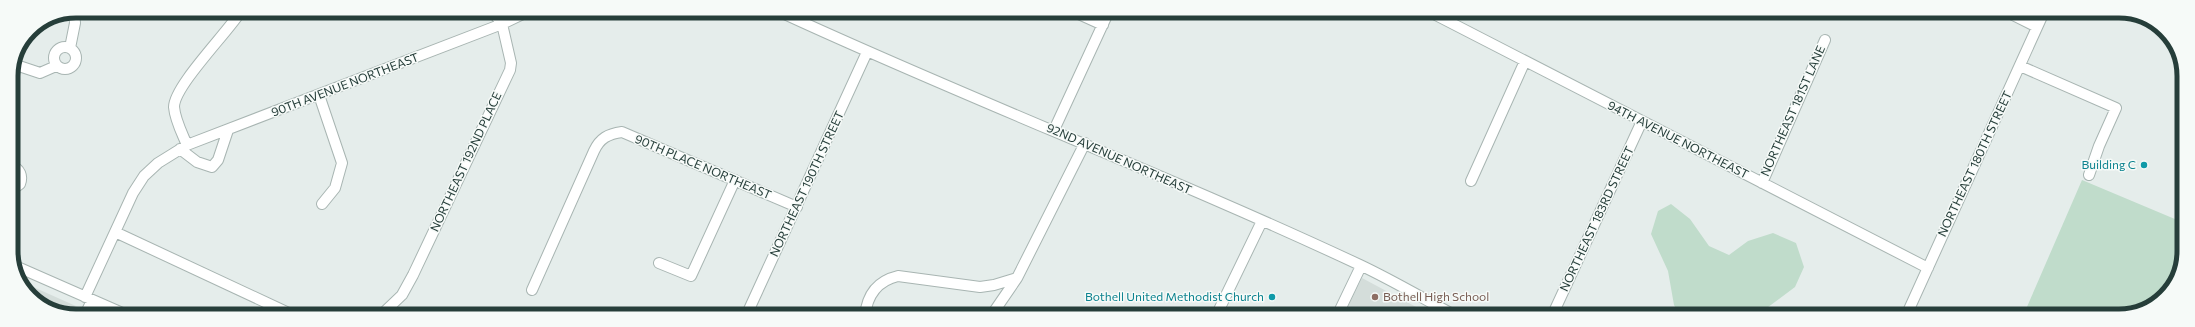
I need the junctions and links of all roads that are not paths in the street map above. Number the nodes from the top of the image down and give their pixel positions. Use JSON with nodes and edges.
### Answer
{"nodes":[{"id":1,"x":75,"y":18,"type":"edge"},
{"id":2,"x":236,"y":18,"type":"edge"},
{"id":3,"x":497,"y":18,"type":"edge"},
{"id":4,"x":514,"y":18,"type":"edge"},
{"id":5,"x":793,"y":18,"type":"edge"},
{"id":6,"x":1088,"y":18,"type":"edge"},
{"id":7,"x":1106,"y":18,"type":"edge"},
{"id":8,"x":1442,"y":18,"type":"edge"},
{"id":9,"x":2018,"y":18,"type":"edge"},
{"id":10,"x":2041,"y":18,"type":"edge"},
{"id":11,"x":502,"y":24,"type":"junction"},
{"id":12,"x":1103,"y":25,"type":"junction"},
{"id":13,"x":2037,"y":27,"type":"junction"},
{"id":14,"x":1825,"y":40,"type":"dead end"},
{"id":15,"x":70,"y":48,"type":"junction"},
{"id":16,"x":867,"y":52,"type":"junction"},
{"id":17,"x":1525,"y":61,"type":"junction"},
{"id":18,"x":19,"y":66,"type":"edge"},
{"id":19,"x":56,"y":66,"type":"junction"},
{"id":20,"x":2020,"y":66,"type":"junction"},
{"id":21,"x":319,"y":95,"type":"junction"},
{"id":22,"x":1642,"y":121,"type":"junction"},
{"id":23,"x":228,"y":130,"type":"junction"},
{"id":24,"x":1054,"y":130,"type":"junction"},
{"id":25,"x":1085,"y":143,"type":"junction"},
{"id":26,"x":184,"y":147,"type":"junction"},
{"id":27,"x":18,"y":170,"type":"edge"},
{"id":28,"x":2089,"y":175,"type":"dead end"},
{"id":29,"x":735,"y":180,"type":"junction"},
{"id":30,"x":1471,"y":180,"type":"dead end"},
{"id":31,"x":1762,"y":182,"type":"junction"},
{"id":32,"x":18,"y":186,"type":"edge"},
{"id":33,"x":322,"y":204,"type":"dead end"},
{"id":34,"x":796,"y":207,"type":"junction"},
{"id":35,"x":1262,"y":221,"type":"junction"},
{"id":36,"x":115,"y":232,"type":"junction"},
{"id":37,"x":659,"y":263,"type":"dead end"},
{"id":38,"x":1361,"y":266,"type":"junction"},
{"id":39,"x":21,"y":268,"type":"edge"},
{"id":40,"x":1928,"y":268,"type":"junction"},
{"id":41,"x":1017,"y":278,"type":"junction"},
{"id":42,"x":532,"y":290,"type":"dead end"},
{"id":43,"x":89,"y":299,"type":"junction"},
{"id":44,"x":87,"y":309,"type":"edge"},
{"id":45,"x":111,"y":309,"type":"edge"},
{"id":46,"x":280,"y":309,"type":"edge"},
{"id":47,"x":387,"y":309,"type":"edge"},
{"id":48,"x":749,"y":309,"type":"edge"},
{"id":49,"x":867,"y":309,"type":"edge"},
{"id":50,"x":996,"y":309,"type":"edge"},
{"id":51,"x":1219,"y":309,"type":"edge"},
{"id":52,"x":1340,"y":309,"type":"edge"},
{"id":53,"x":1443,"y":309,"type":"edge"},
{"id":54,"x":1555,"y":309,"type":"edge"},
{"id":55,"x":1909,"y":309,"type":"edge"}],
"edges":[{"from":1,"to":15,"type":"street"},
{"from":2,"to":26,"type":"street"},
{"from":3,"to":11,"type":"street"},
{"from":4,"to":11,"type":"street"},
{"from":5,"to":16,"type":"street","name":"92ND AVENUE NORTHEAST"},
{"from":6,"to":12,"type":"street"},
{"from":7,"to":12,"type":"street"},
{"from":8,"to":17,"type":"street","name":"94TH AVENUE NORTHEAST"},
{"from":9,"to":13,"type":"street"},
{"from":10,"to":13,"type":"street","name":"NORTHEAST 180TH STREET"},
{"from":11,"to":21,"type":"street","name":"90TH AVENUE NORTHEAST"},
{"from":11,"to":47,"type":"street","name":"NORTHEAST 192ND PLACE"},
{"from":12,"to":24,"type":"street"},
{"from":13,"to":20,"type":"street","name":"NORTHEAST 180TH STREET"},
{"from":14,"to":31,"type":"street","name":"NORTHEAST 181ST LANE"},
{"from":15,"to":19,"type":"street"},
{"from":15,"to":19,"type":"street"},
{"from":16,"to":24,"type":"street","name":"92ND AVENUE NORTHEAST"},
{"from":16,"to":34,"type":"street","name":"NORTHEAST 190TH STREET"},
{"from":17,"to":22,"type":"street","name":"94TH AVENUE NORTHEAST"},
{"from":17,"to":30,"type":"street"},
{"from":18,"to":19,"type":"street"},
{"from":20,"to":28,"type":"street"},
{"from":20,"to":40,"type":"street","name":"NORTHEAST 180TH STREET"},
{"from":21,"to":23,"type":"street","name":"90TH AVENUE NORTHEAST"},
{"from":21,"to":33,"type":"street"},
{"from":22,"to":31,"type":"street","name":"94TH AVENUE NORTHEAST"},
{"from":22,"to":54,"type":"street","name":"NORTHEAST 183RD STREET"},
{"from":23,"to":26,"type":"street","name":"90TH AVENUE NORTHEAST"},
{"from":23,"to":26,"type":"street"},
{"from":24,"to":25,"type":"street","name":"92ND AVENUE NORTHEAST"},
{"from":25,"to":35,"type":"street","name":"92ND AVENUE NORTHEAST"},
{"from":25,"to":41,"type":"street"},
{"from":26,"to":36,"type":"street","name":"90TH AVENUE NORTHEAST"},
{"from":27,"to":32,"type":"street"},
{"from":29,"to":34,"type":"street","name":"90TH PLACE NORTHEAST"},
{"from":29,"to":37,"type":"street"},
{"from":29,"to":42,"type":"street","name":"90TH PLACE NORTHEAST"},
{"from":31,"to":40,"type":"street","name":"94TH AVENUE NORTHEAST"},
{"from":34,"to":48,"type":"street","name":"NORTHEAST 190TH STREET"},
{"from":35,"to":38,"type":"street","name":"92ND AVENUE NORTHEAST"},
{"from":35,"to":51,"type":"street"},
{"from":36,"to":43,"type":"street","name":"90TH AVENUE NORTHEAST"},
{"from":36,"to":46,"type":"street"},
{"from":38,"to":52,"type":"street"},
{"from":38,"to":53,"type":"street","name":"92ND AVENUE NORTHEAST"},
{"from":39,"to":43,"type":"street"},
{"from":40,"to":55,"type":"street","name":"NORTHEAST 180TH STREET"},
{"from":41,"to":49,"type":"street"},
{"from":41,"to":50,"type":"street"},
{"from":43,"to":44,"type":"street","name":"90TH AVENUE NORTHEAST"},
{"from":43,"to":45,"type":"street"}]}
